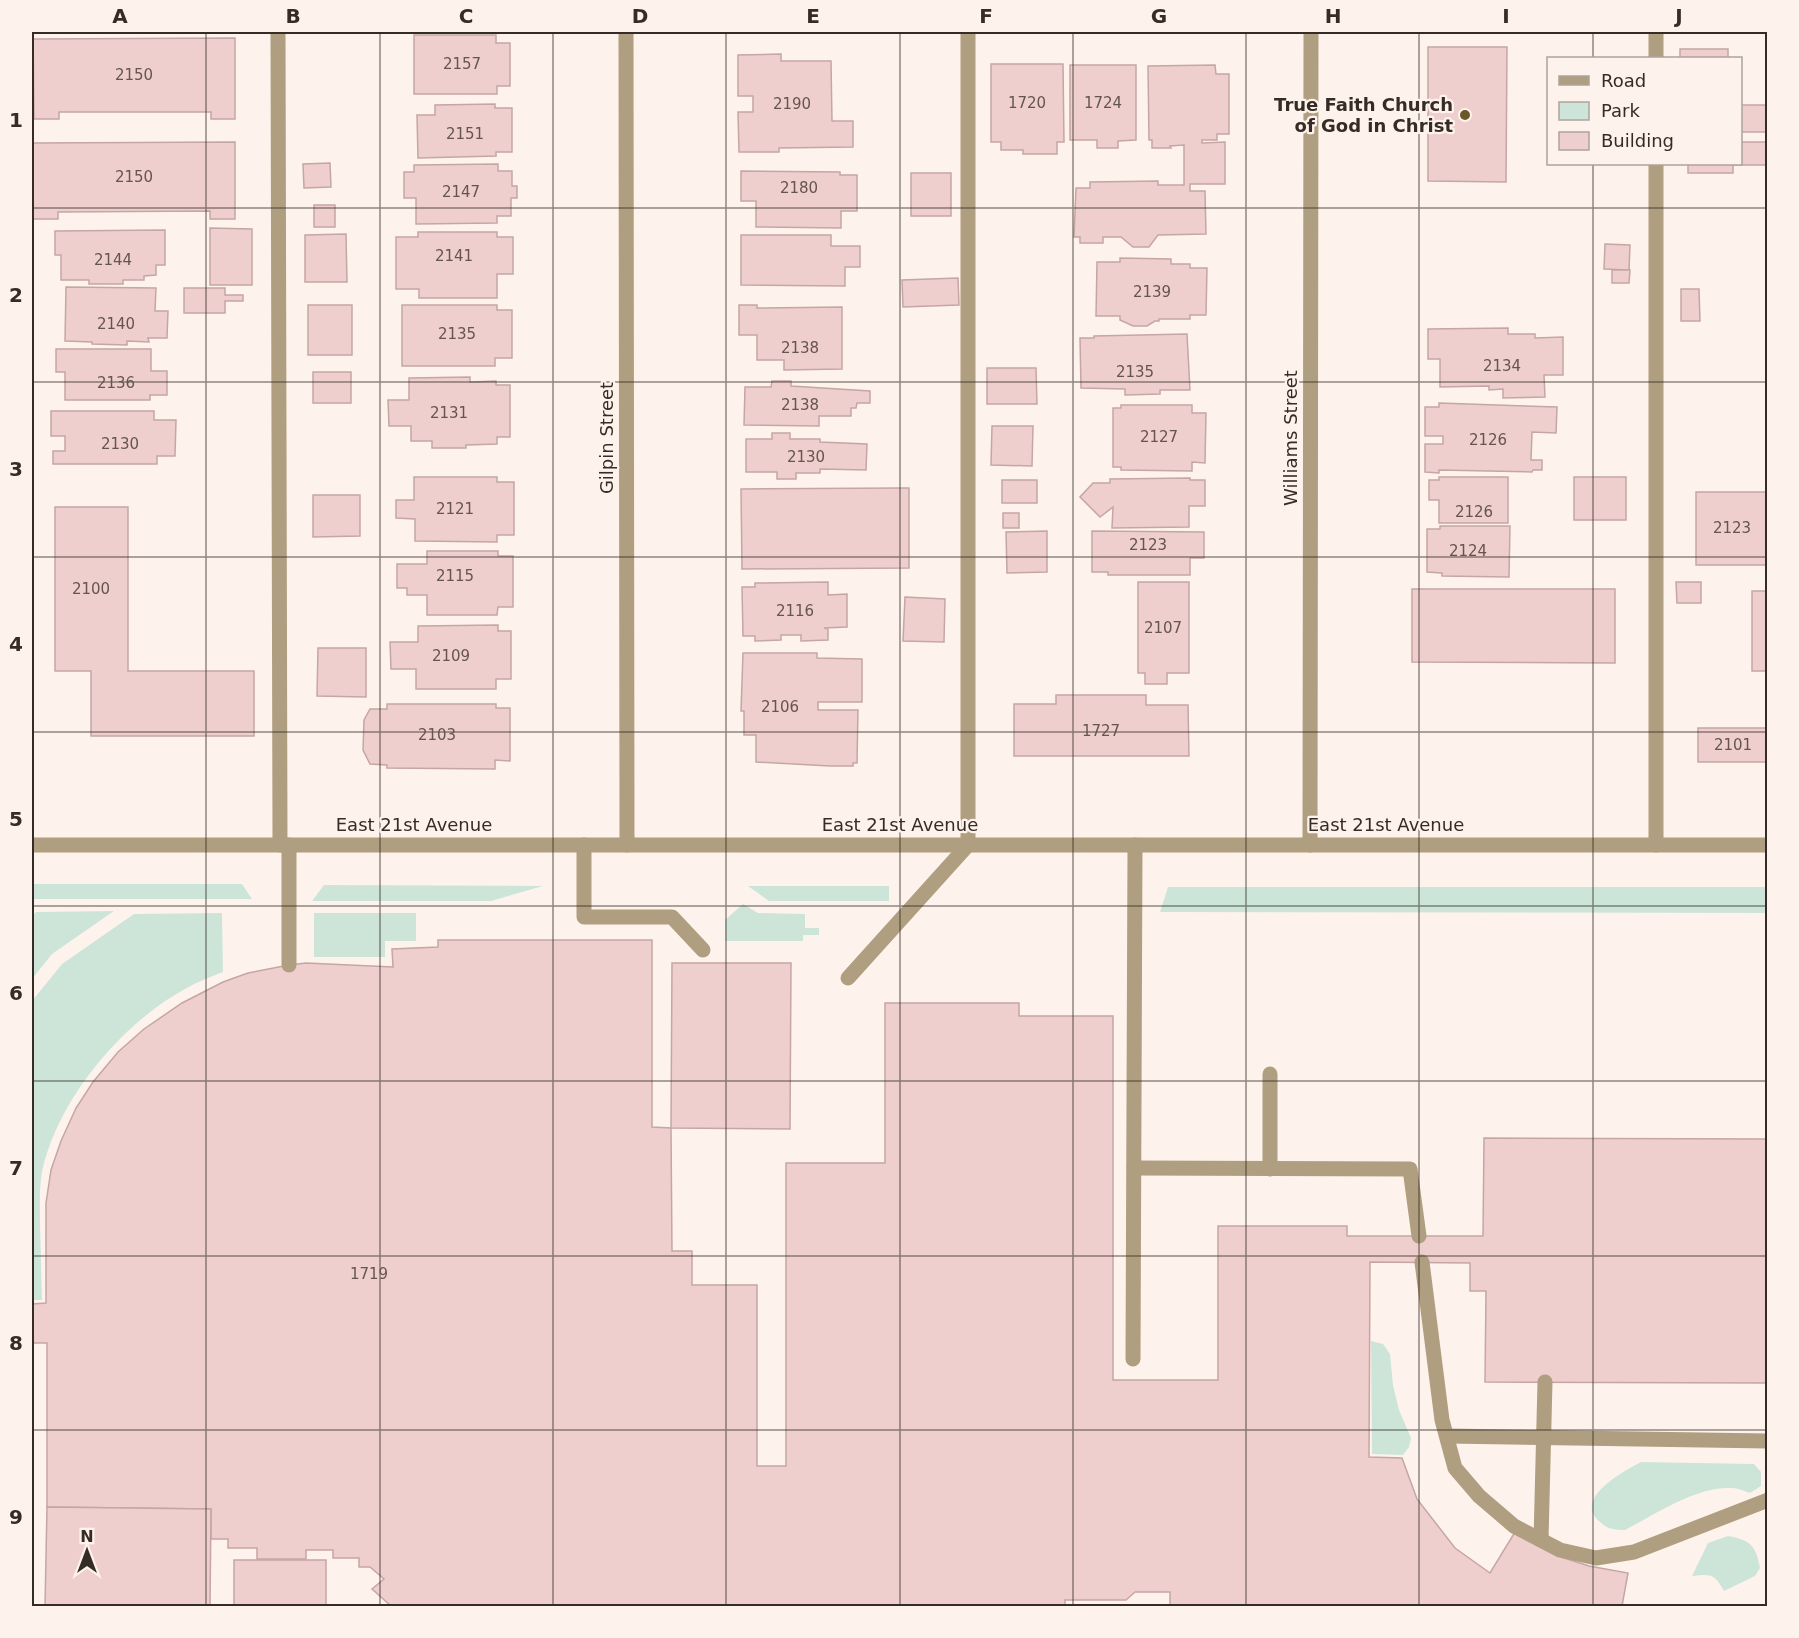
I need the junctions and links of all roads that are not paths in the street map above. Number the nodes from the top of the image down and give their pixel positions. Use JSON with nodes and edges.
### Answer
{"nodes":[{"id":1,"x":278,"y":32,"type":"edge"},
{"id":2,"x":626,"y":32,"type":"edge"},
{"id":3,"x":968,"y":32,"type":"edge"},
{"id":4,"x":1311,"y":32,"type":"edge"},
{"id":5,"x":1656,"y":32,"type":"edge"},
{"id":6,"x":1656,"y":57,"type":"edge"},
{"id":7,"x":1656,"y":165,"type":"edge"},
{"id":8,"x":32,"y":845,"type":"edge"},
{"id":9,"x":285,"y":845,"type":"junction"},
{"id":10,"x":584,"y":845,"type":"junction"},
{"id":11,"x":627,"y":845,"type":"junction"},
{"id":12,"x":968,"y":845,"type":"junction"},
{"id":13,"x":1135,"y":845,"type":"junction"},
{"id":14,"x":1310,"y":845,"type":"junction"},
{"id":15,"x":1656,"y":845,"type":"junction"},
{"id":16,"x":1767,"y":845,"type":"edge"},
{"id":17,"x":703,"y":950,"type":"dead end"},
{"id":18,"x":289,"y":965,"type":"dead end"},
{"id":19,"x":849,"y":978,"type":"dead end"},
{"id":20,"x":1270,"y":1074,"type":"dead end"},
{"id":21,"x":1134,"y":1168,"type":"junction"},
{"id":22,"x":1270,"y":1169,"type":"junction"},
{"id":23,"x":1419,"y":1236,"type":"dead end"},
{"id":24,"x":1422,"y":1262,"type":"dead end"},
{"id":25,"x":1133,"y":1359,"type":"dead end"},
{"id":26,"x":1545,"y":1382,"type":"dead end"},
{"id":27,"x":1447,"y":1436,"type":"junction"},
{"id":28,"x":1544,"y":1438,"type":"junction"},
{"id":29,"x":1767,"y":1441,"type":"edge"},
{"id":30,"x":1767,"y":1500,"type":"edge"},
{"id":31,"x":1541,"y":1540,"type":"junction"}],
"edges":[{"from":1,"to":9,"type":"street"},
{"from":2,"to":11,"type":"street","name":"Gilpin Street"},
{"from":3,"to":12,"type":"street"},
{"from":4,"to":14,"type":"street","name":"Williams Street"},
{"from":5,"to":6,"type":"street"},
{"from":7,"to":15,"type":"street"},
{"from":8,"to":9,"type":"street","name":"East 21st Avenue"},
{"from":9,"to":10,"type":"street","name":"East 21st Avenue"},
{"from":9,"to":18,"type":"street"},
{"from":10,"to":11,"type":"street","name":"East 21st Avenue"},
{"from":10,"to":17,"type":"street"},
{"from":11,"to":12,"type":"street","name":"East 21st Avenue"},
{"from":12,"to":13,"type":"street","name":"East 21st Avenue"},
{"from":12,"to":19,"type":"street"},
{"from":13,"to":14,"type":"street","name":"East 21st Avenue"},
{"from":13,"to":21,"type":"street"},
{"from":14,"to":15,"type":"street","name":"East 21st Avenue"},
{"from":15,"to":16,"type":"street","name":"East 21st Avenue"},
{"from":20,"to":22,"type":"street"},
{"from":21,"to":22,"type":"street"},
{"from":21,"to":25,"type":"street"},
{"from":22,"to":23,"type":"street"},
{"from":24,"to":27,"type":"street"},
{"from":26,"to":28,"type":"street"},
{"from":27,"to":28,"type":"street"},
{"from":27,"to":31,"type":"street"},
{"from":28,"to":29,"type":"street"},
{"from":28,"to":31,"type":"street"},
{"from":30,"to":31,"type":"street"}]}
